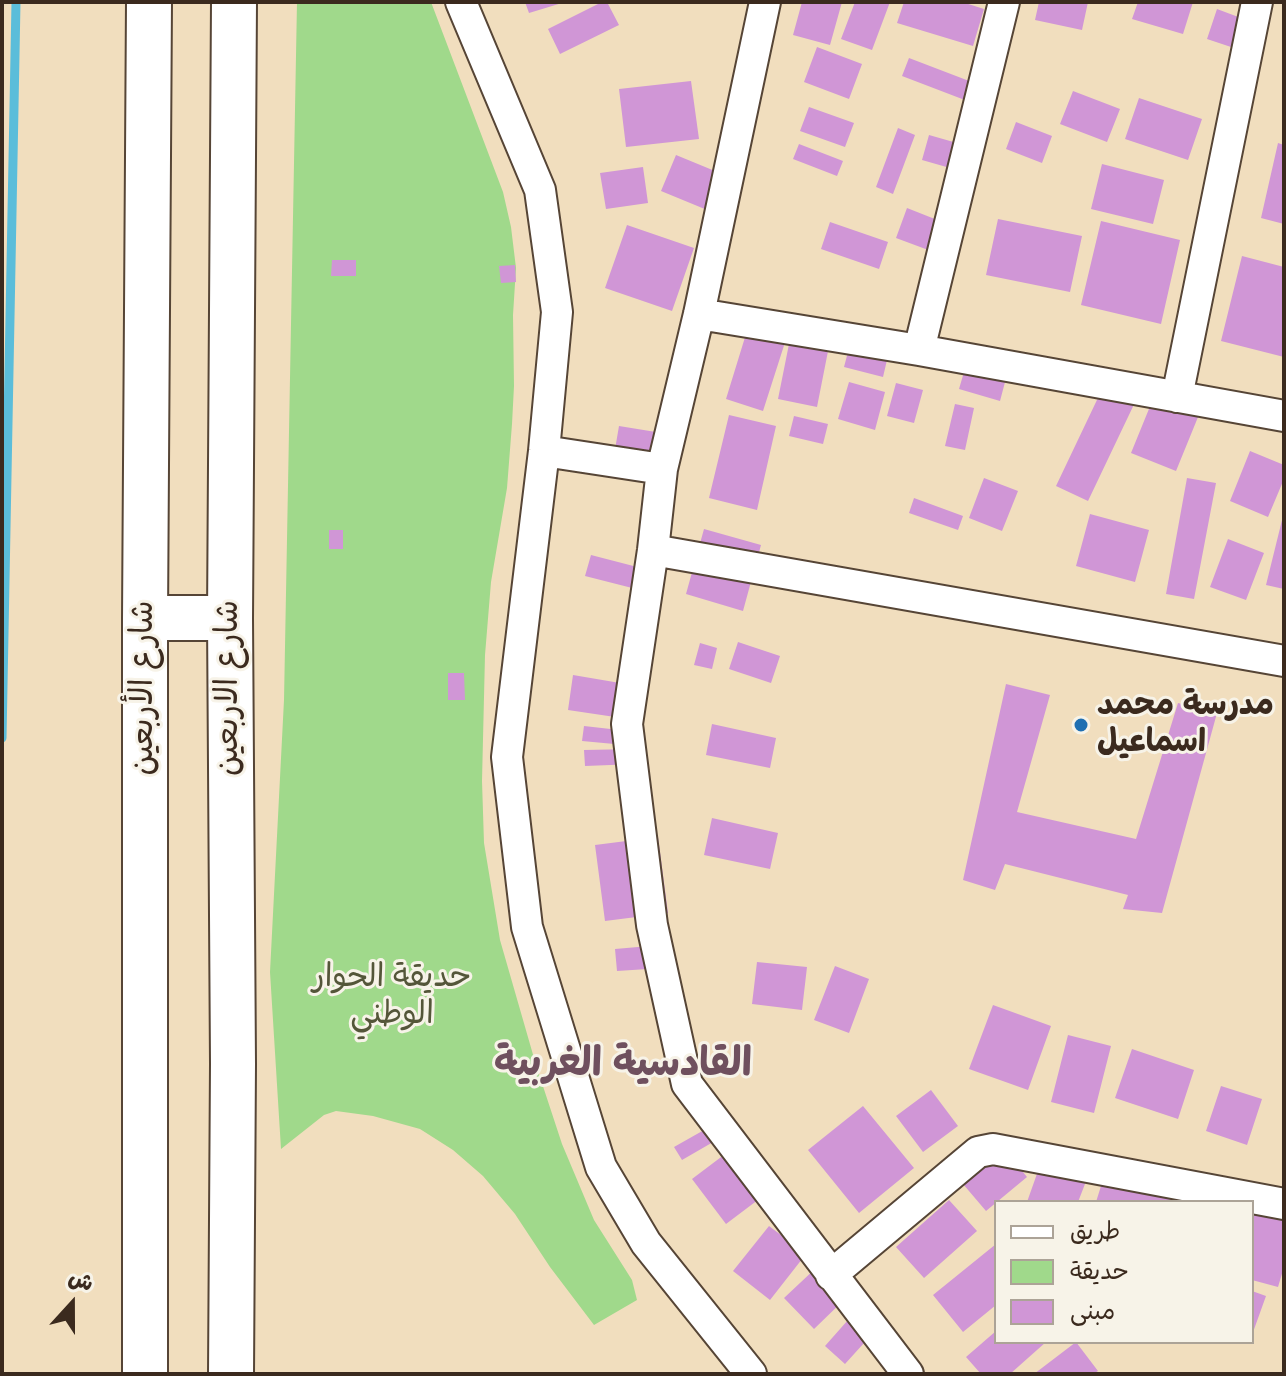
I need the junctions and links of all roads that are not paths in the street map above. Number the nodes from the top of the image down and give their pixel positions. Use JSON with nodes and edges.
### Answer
{"nodes":[{"id":1,"x":149,"y":2,"type":"edge"},
{"id":2,"x":234,"y":2,"type":"edge"},
{"id":3,"x":461,"y":2,"type":"edge"},
{"id":4,"x":765,"y":2,"type":"edge"},
{"id":5,"x":1004,"y":2,"type":"edge"},
{"id":6,"x":1257,"y":2,"type":"edge"},
{"id":7,"x":699,"y":314,"type":"junction"},
{"id":8,"x":919,"y":350,"type":"junction"},
{"id":9,"x":1177,"y":397,"type":"junction"},
{"id":10,"x":1284,"y":416,"type":"edge"},
{"id":11,"x":544,"y":451,"type":"junction"},
{"id":12,"x":662,"y":469,"type":"junction"},
{"id":13,"x":653,"y":550,"type":"junction"},
{"id":14,"x":145,"y":618,"type":"junction"},
{"id":15,"x":230,"y":618,"type":"junction"},
{"id":16,"x":1284,"y":661,"type":"edge"},
{"id":17,"x":1284,"y":1204,"type":"edge"},
{"id":18,"x":831,"y":1275,"type":"junction"},
{"id":19,"x":145,"y":1374,"type":"edge"},
{"id":20,"x":231,"y":1374,"type":"edge"},
{"id":21,"x":751,"y":1374,"type":"edge"},
{"id":22,"x":908,"y":1374,"type":"edge"}],
"edges":[{"from":1,"to":14,"type":"main road","name":"شارع الأربعين"},
{"from":2,"to":15,"type":"main road","name":"شارع الاربعين"},
{"from":3,"to":11,"type":"street"},
{"from":4,"to":7,"type":"street"},
{"from":5,"to":8,"type":"street"},
{"from":6,"to":9,"type":"street"},
{"from":7,"to":8,"type":"street"},
{"from":7,"to":12,"type":"street"},
{"from":8,"to":9,"type":"street"},
{"from":9,"to":10,"type":"street"},
{"from":11,"to":12,"type":"street"},
{"from":11,"to":21,"type":"street"},
{"from":12,"to":13,"type":"street"},
{"from":13,"to":16,"type":"street"},
{"from":13,"to":18,"type":"street"},
{"from":14,"to":15,"type":"main road"},
{"from":14,"to":19,"type":"main road","name":"شارع الأربعين"},
{"from":15,"to":20,"type":"main road","name":"شارع الاربعين"},
{"from":17,"to":18,"type":"street"},
{"from":18,"to":22,"type":"street"}]}
